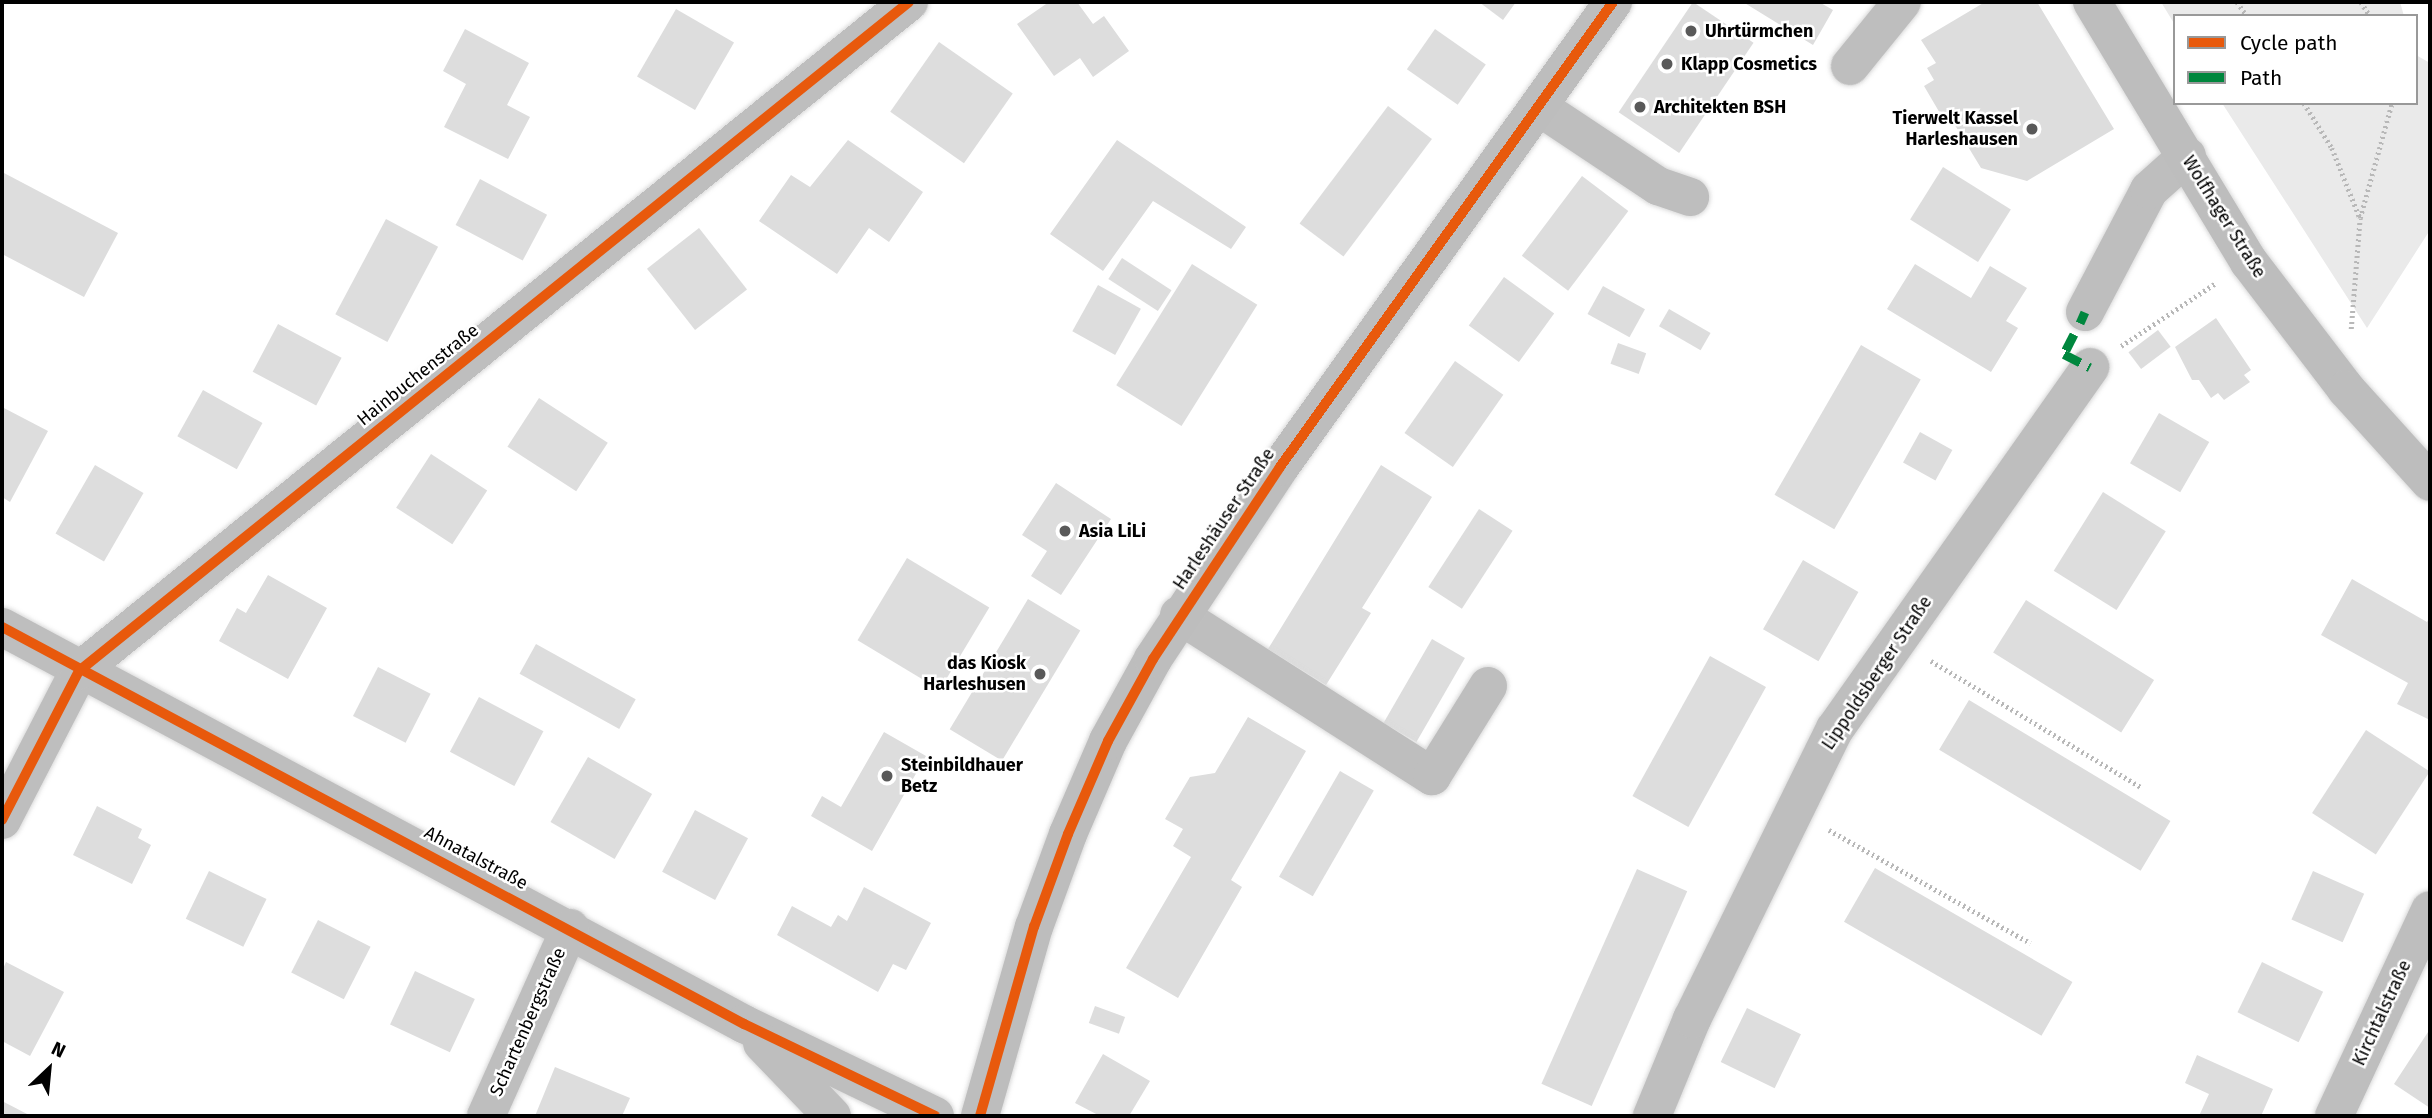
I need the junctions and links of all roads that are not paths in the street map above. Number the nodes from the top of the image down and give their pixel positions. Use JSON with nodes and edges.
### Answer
{"nodes":[{"id":1,"x":909,"y":2,"type":"edge"},
{"id":2,"x":1614,"y":2,"type":"edge"},
{"id":3,"x":1902,"y":2,"type":"edge"},
{"id":4,"x":2092,"y":2,"type":"edge"},
{"id":5,"x":1850,"y":66,"type":"dead end"},
{"id":6,"x":1539,"y":107,"type":"junction"},
{"id":7,"x":2186,"y":156,"type":"junction"},
{"id":8,"x":1690,"y":197,"type":"dead end"},
{"id":9,"x":2085,"y":312,"type":"dead end"},
{"id":10,"x":2090,"y":367,"type":"road end"},
{"id":11,"x":2430,"y":482,"type":"edge"},
{"id":12,"x":1179,"y":615,"type":"junction"},
{"id":13,"x":2,"y":627,"type":"edge"},
{"id":14,"x":79,"y":671,"type":"junction"},
{"id":15,"x":1488,"y":686,"type":"dead end"},
{"id":16,"x":2,"y":820,"type":"edge"},
{"id":17,"x":2430,"y":911,"type":"edge"},
{"id":18,"x":570,"y":928,"type":"junction"},
{"id":19,"x":744,"y":1024,"type":"junction"},
{"id":20,"x":486,"y":1116,"type":"edge"},
{"id":21,"x":832,"y":1116,"type":"edge"},
{"id":22,"x":935,"y":1116,"type":"edge"},
{"id":23,"x":980,"y":1116,"type":"edge"},
{"id":24,"x":1651,"y":1116,"type":"edge"},
{"id":25,"x":2334,"y":1116,"type":"edge"}],
"edges":[{"from":1,"to":14,"type":"street","name":"Hainbuchenstraße"},
{"from":2,"to":6,"type":"main road","name":"Harleshäuser Straße"},
{"from":3,"to":5,"type":"street"},
{"from":4,"to":7,"type":"main road","name":"Wolfhager Straße"},
{"from":6,"to":8,"type":"street"},
{"from":6,"to":12,"type":"main road","name":"Harleshäuser Straße"},
{"from":7,"to":9,"type":"street"},
{"from":7,"to":11,"type":"main road","name":"Wolfhager Straße"},
{"from":10,"to":24,"type":"street","name":"Lippoldsberger Straße"},
{"from":12,"to":15,"type":"street"},
{"from":12,"to":23,"type":"main road","name":"Harleshäuser Straße"},
{"from":13,"to":14,"type":"street","name":"Ahnatalstraße"},
{"from":14,"to":16,"type":"street","name":"Hainbuchenstraße"},
{"from":14,"to":18,"type":"street","name":"Ahnatalstraße"},
{"from":17,"to":25,"type":"street","name":"Kirchtalstraße"},
{"from":18,"to":19,"type":"street","name":"Ahnatalstraße"},
{"from":18,"to":20,"type":"street","name":"Schartenbergstraße"},
{"from":19,"to":21,"type":"street"},
{"from":19,"to":22,"type":"street","name":"Ahnatalstraße"}]}
